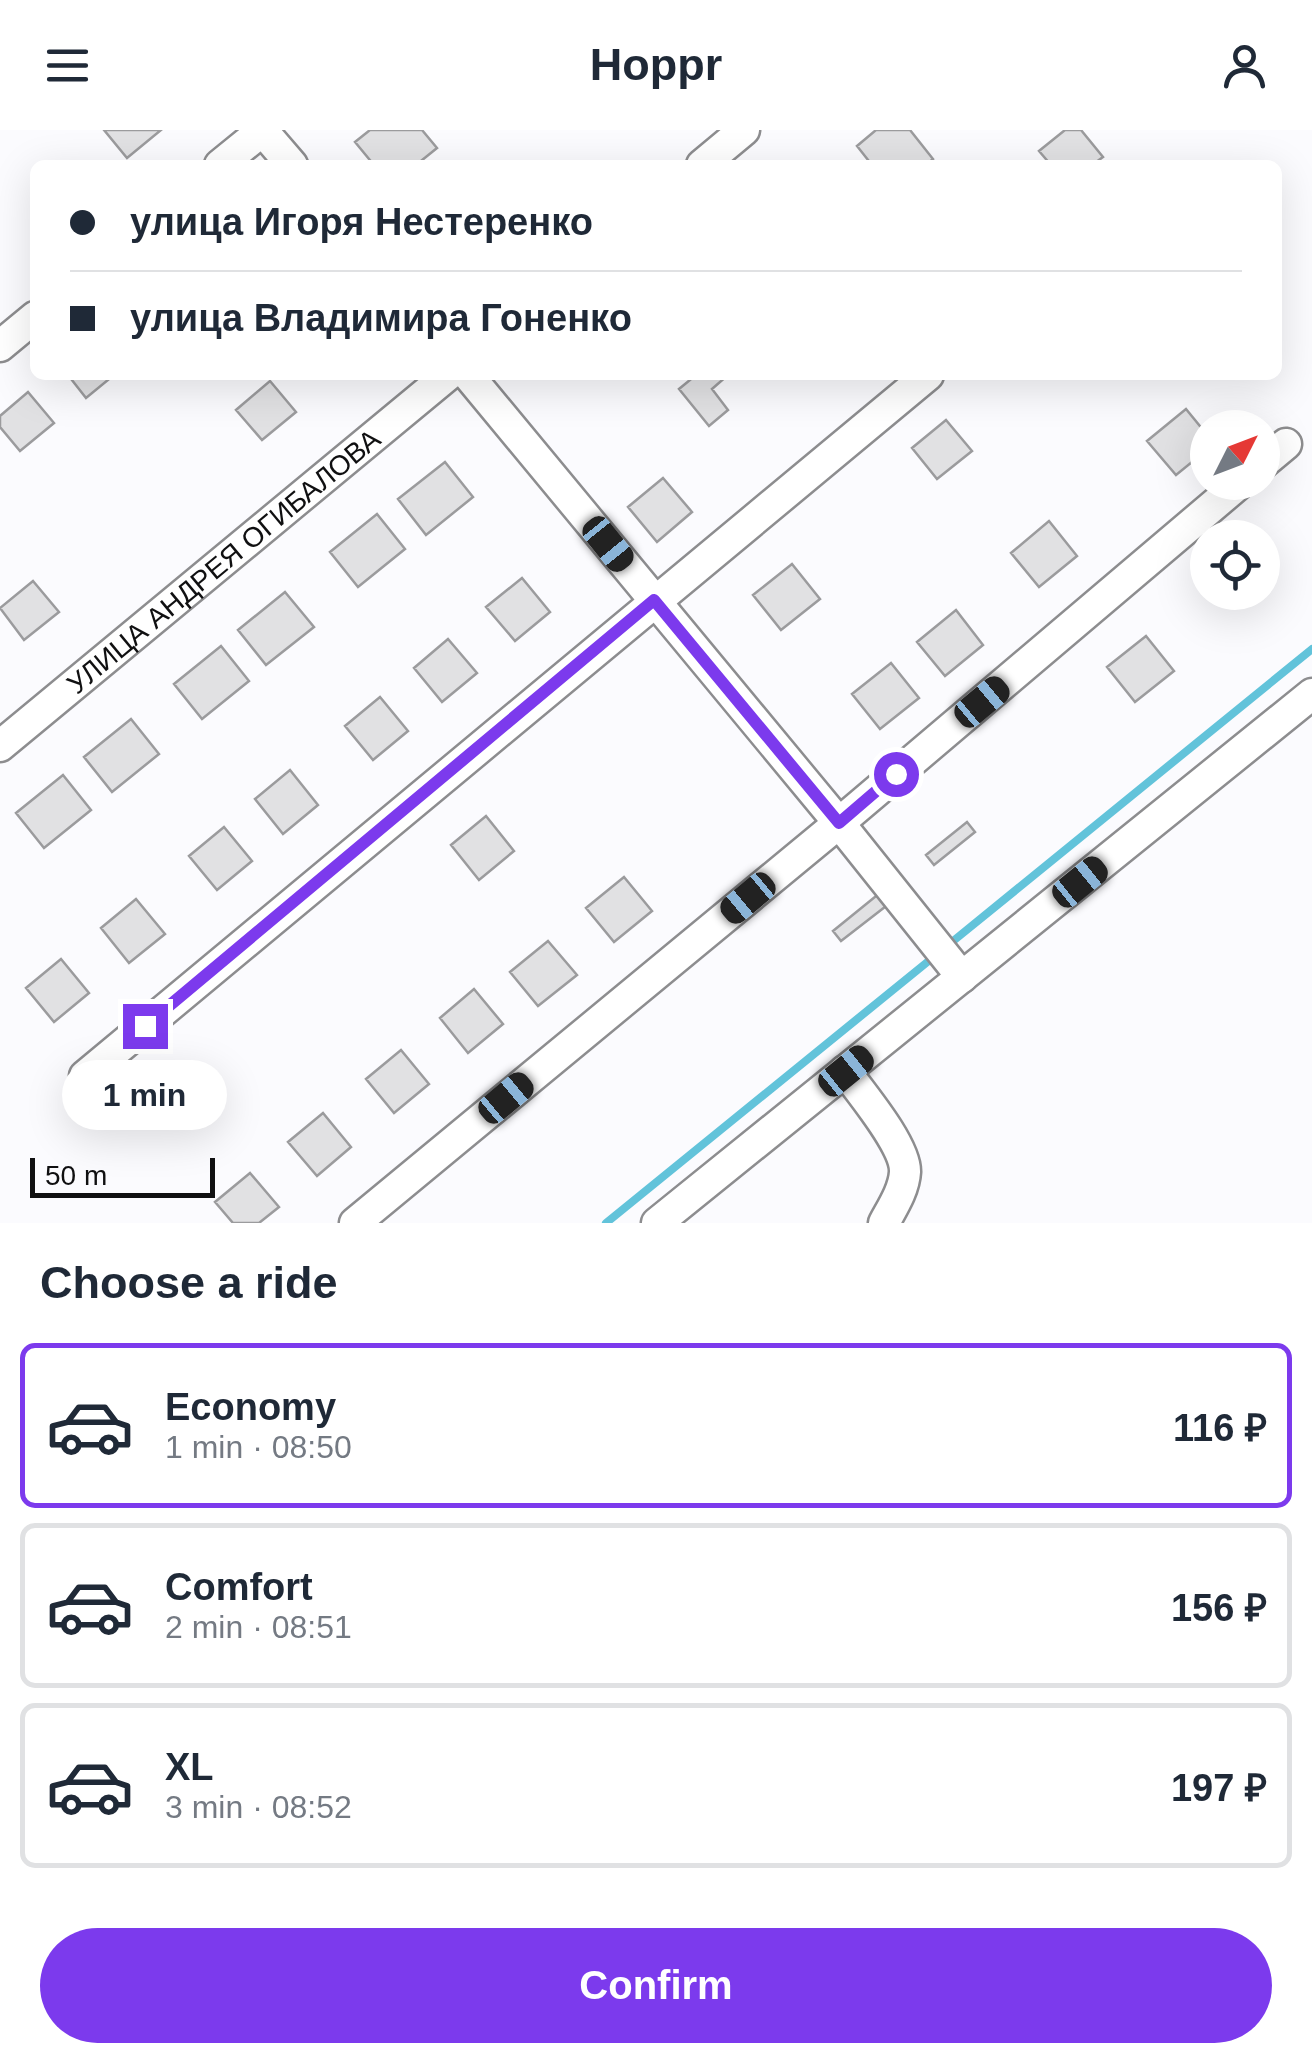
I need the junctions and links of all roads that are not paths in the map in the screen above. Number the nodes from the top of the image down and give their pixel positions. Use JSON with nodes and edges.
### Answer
{"nodes":[{"id":1,"x":263,"y":130,"type":"edge"},
{"id":2,"x":744,"y":130,"type":"edge"},
{"id":3,"x":226,"y":160,"type":"edge"},
{"id":4,"x":288,"y":160,"type":"edge"},
{"id":5,"x":708,"y":160,"type":"edge"},
{"id":6,"x":30,"y":321,"type":"edge"},
{"id":7,"x":0,"y":346,"type":"edge"},
{"id":8,"x":442,"y":380,"type":"edge"},
{"id":9,"x":472,"y":380,"type":"edge"},
{"id":10,"x":922,"y":380,"type":"edge"},
{"id":11,"x":1286,"y":444,"type":"dead end"},
{"id":12,"x":1280,"y":449,"type":"edge"},
{"id":13,"x":1220,"y":500,"type":"edge"},
{"id":14,"x":654,"y":600,"type":"junction"},
{"id":15,"x":1312,"y":694,"type":"edge"},
{"id":16,"x":0,"y":746,"type":"edge"},
{"id":17,"x":839,"y":823,"type":"junction"},
{"id":18,"x":962,"y":977,"type":"junction"},
{"id":19,"x":846,"y":1071,"type":"junction"},
{"id":20,"x":85,"y":1076,"type":"dead end"},
{"id":21,"x":355,"y":1223,"type":"edge"},
{"id":22,"x":657,"y":1223,"type":"edge"},
{"id":23,"x":884,"y":1223,"type":"edge"}],
"edges":[{"from":1,"to":3,"type":"street"},
{"from":1,"to":4,"type":"street"},
{"from":2,"to":5,"type":"street"},
{"from":6,"to":7,"type":"street"},
{"from":8,"to":16,"type":"street","name":"УЛИЦА АНДРЕЯ ОГИБАЛОВА"},
{"from":9,"to":14,"type":"street"},
{"from":10,"to":14,"type":"street"},
{"from":11,"to":12,"type":"street"},
{"from":13,"to":17,"type":"street"},
{"from":14,"to":17,"type":"street"},
{"from":14,"to":20,"type":"street"},
{"from":15,"to":18,"type":"street"},
{"from":17,"to":18,"type":"street"},
{"from":17,"to":21,"type":"street"},
{"from":18,"to":19,"type":"street"},
{"from":19,"to":22,"type":"street"},
{"from":19,"to":23,"type":"street"}]}
